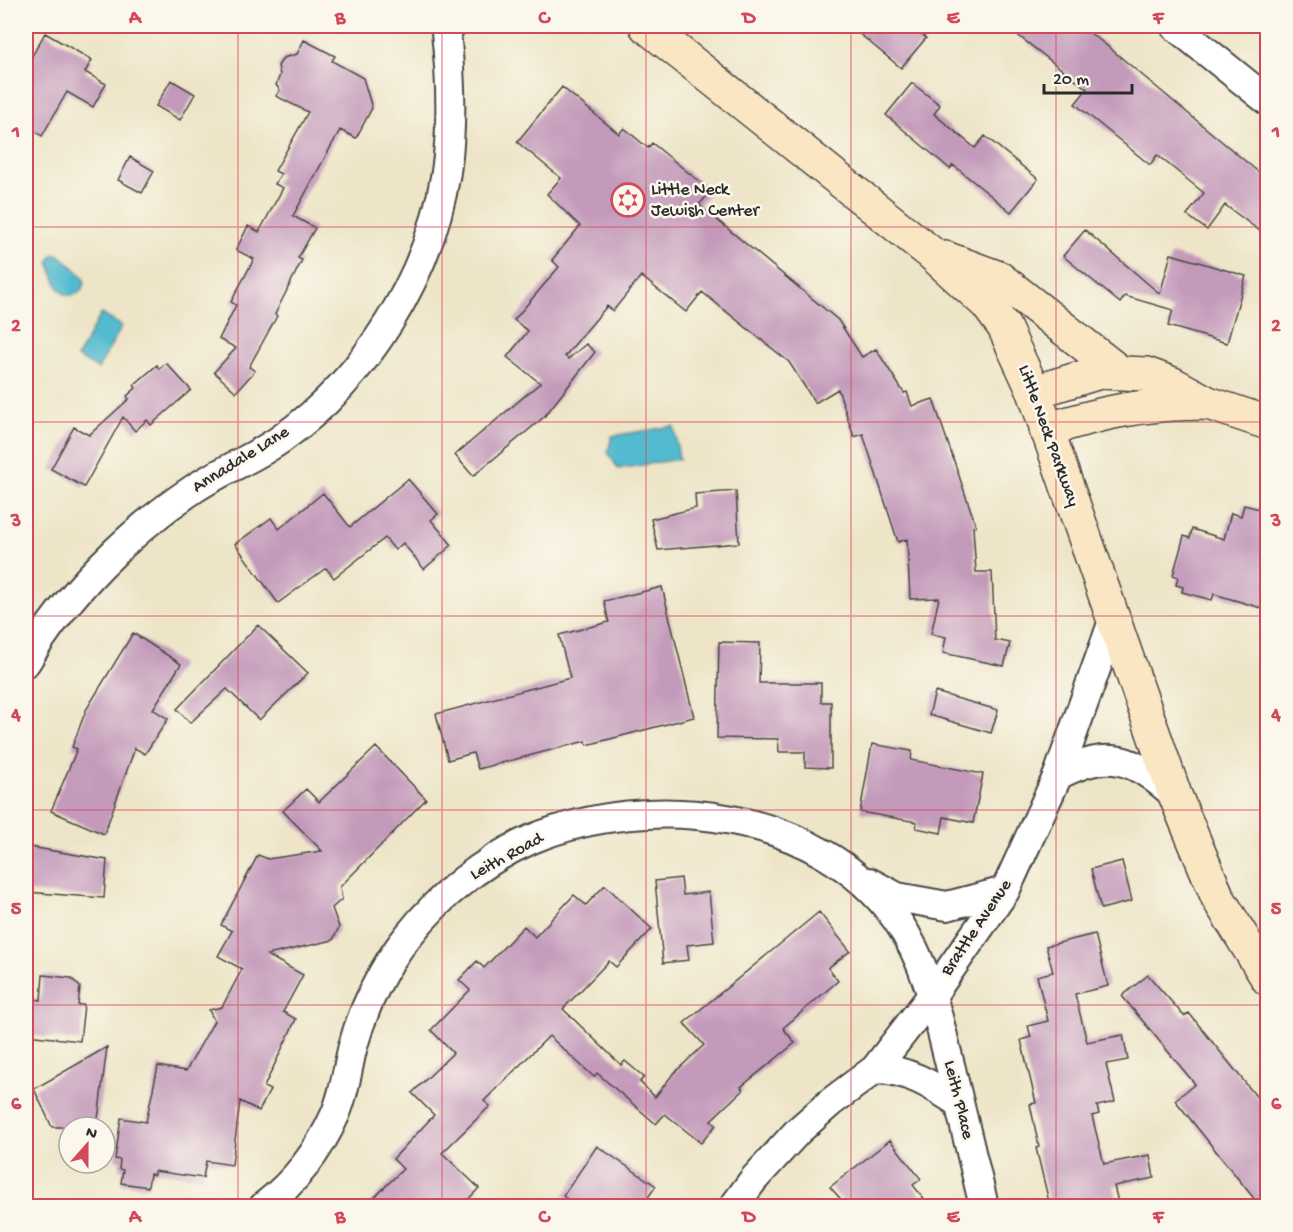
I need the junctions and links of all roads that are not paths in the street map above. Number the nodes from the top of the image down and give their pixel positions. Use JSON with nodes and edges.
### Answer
{"nodes":[{"id":1,"x":451,"y":26,"type":"edge"},
{"id":2,"x":646,"y":26,"type":"edge"},
{"id":3,"x":1175,"y":26,"type":"edge"},
{"id":4,"x":1268,"y":101,"type":"edge"},
{"id":5,"x":931,"y":253,"type":"junction"},
{"id":6,"x":1118,"y":371,"type":"junction"},
{"id":7,"x":1034,"y":392,"type":"junction"},
{"id":8,"x":1208,"y":404,"type":"junction"},
{"id":9,"x":1268,"y":423,"type":"edge"},
{"id":10,"x":1046,"y":430,"type":"junction"},
{"id":11,"x":1113,"y":621,"type":"junction"},
{"id":12,"x":26,"y":662,"type":"edge"},
{"id":13,"x":1058,"y":775,"type":"junction"},
{"id":14,"x":1175,"y":795,"type":"junction"},
{"id":15,"x":848,"y":870,"type":"junction"},
{"id":16,"x":1005,"y":891,"type":"junction"},
{"id":17,"x":1268,"y":979,"type":"edge"},
{"id":18,"x":933,"y":994,"type":"junction"},
{"id":19,"x":875,"y":1069,"type":"junction"},
{"id":20,"x":959,"y":1102,"type":"junction"},
{"id":21,"x":264,"y":1206,"type":"edge"},
{"id":22,"x":734,"y":1206,"type":"edge"},
{"id":23,"x":984,"y":1206,"type":"edge"}],
"edges":[{"from":1,"to":12,"type":"street","name":"Annadale Lane"},
{"from":2,"to":5,"type":"main road","name":"Little Neck Parkway"},
{"from":3,"to":4,"type":"street"},
{"from":5,"to":6,"type":"main road"},
{"from":5,"to":7,"type":"main road","name":"Little Neck Parkway"},
{"from":6,"to":7,"type":"main road"},
{"from":6,"to":8,"type":"main road"},
{"from":7,"to":10,"type":"main road","name":"Little Neck Parkway"},
{"from":8,"to":9,"type":"main road"},
{"from":8,"to":10,"type":"main road"},
{"from":10,"to":11,"type":"main road","name":"Little Neck Parkway"},
{"from":11,"to":13,"type":"street","name":"Brattle Avenue"},
{"from":11,"to":14,"type":"main road","name":"Little Neck Parkway"},
{"from":13,"to":14,"type":"street"},
{"from":13,"to":16,"type":"street","name":"Brattle Avenue"},
{"from":14,"to":17,"type":"main road","name":"Little Neck Parkway"},
{"from":15,"to":16,"type":"street"},
{"from":15,"to":18,"type":"street","name":"Leith Road"},
{"from":15,"to":21,"type":"street","name":"Leith Road"},
{"from":16,"to":18,"type":"street","name":"Brattle Avenue"},
{"from":18,"to":19,"type":"street","name":"Brattle Avenue"},
{"from":18,"to":20,"type":"street","name":"Leith Place"},
{"from":19,"to":20,"type":"street"},
{"from":19,"to":22,"type":"street","name":"Brattle Avenue"},
{"from":20,"to":23,"type":"street","name":"Leith Place"}]}
